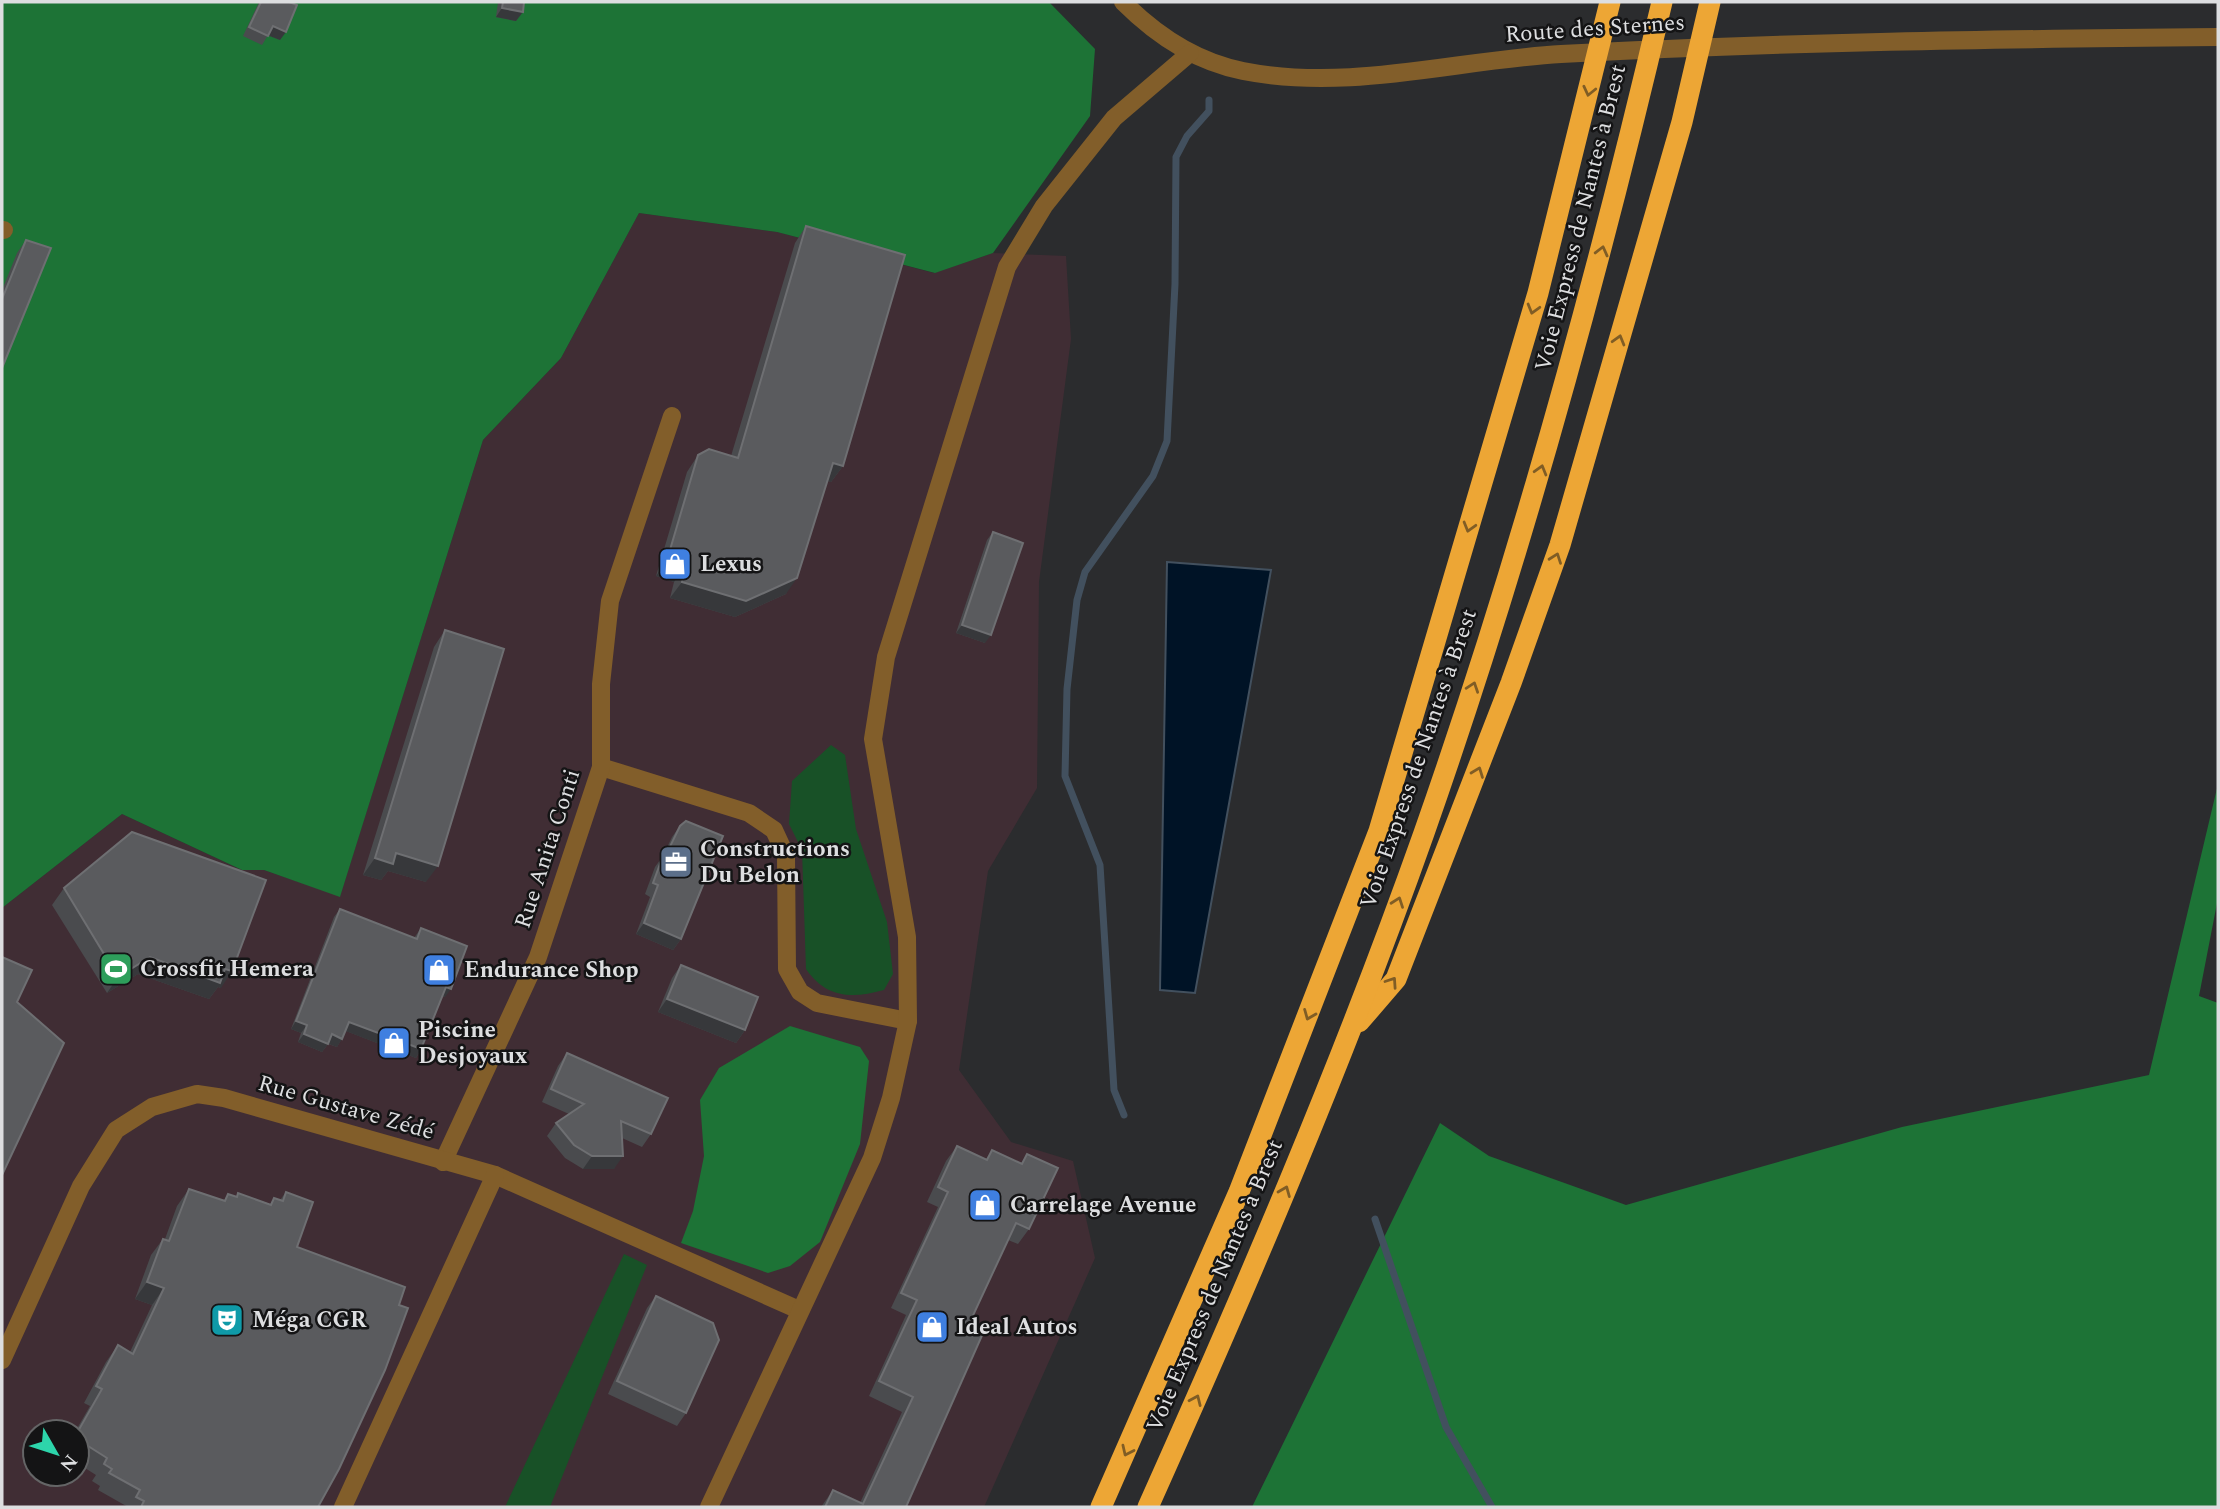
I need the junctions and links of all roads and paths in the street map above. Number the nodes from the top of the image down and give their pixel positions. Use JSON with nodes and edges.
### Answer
{"nodes":[{"id":1,"x":1124,"y":2,"type":"edge"},
{"id":2,"x":1662,"y":2,"type":"edge"},
{"id":3,"x":1710,"y":3,"type":"edge"},
{"id":4,"x":1609,"y":6,"type":"edge"},
{"id":5,"x":2218,"y":37,"type":"edge"},
{"id":6,"x":1190,"y":53,"type":"junction"},
{"id":7,"x":672,"y":416,"type":"dead end"},
{"id":8,"x":601,"y":766,"type":"junction"},
{"id":9,"x":908,"y":1021,"type":"junction"},
{"id":10,"x":1349,"y":1035,"type":"junction"},
{"id":11,"x":443,"y":1162,"type":"junction"},
{"id":12,"x":495,"y":1175,"type":"junction"},
{"id":13,"x":799,"y":1310,"type":"junction"},
{"id":14,"x":2,"y":1360,"type":"edge"},
{"id":15,"x":343,"y":1507,"type":"edge"},
{"id":16,"x":709,"y":1507,"type":"edge"},
{"id":17,"x":1101,"y":1507,"type":"edge"},
{"id":18,"x":1148,"y":1507,"type":"edge"}],
"edges":[{"from":1,"to":6,"type":"street","name":"Route des Sternes"},
{"from":10,"to":2,"type":"highway","name":"Voie Express de Nantes à Brest","one_way":true},
{"from":10,"to":3,"type":"highway","one_way":true},
{"from":4,"to":17,"type":"highway","name":"Voie Express de Nantes à Brest","one_way":true},
{"from":5,"to":6,"type":"street","name":"Route des Sternes"},
{"from":6,"to":9,"type":"street"},
{"from":7,"to":8,"type":"street","name":"Rue Anita Conti"},
{"from":8,"to":9,"type":"street"},
{"from":8,"to":11,"type":"street","name":"Rue Anita Conti"},
{"from":9,"to":13,"type":"street"},
{"from":18,"to":10,"type":"highway","name":"Voie Express de Nantes à Brest","one_way":true},
{"from":11,"to":12,"type":"street","name":"Rue Gustave Zédé"},
{"from":11,"to":14,"type":"street","name":"Rue Gustave Zédé"},
{"from":12,"to":13,"type":"street","name":"Rue Gustave Zédé"},
{"from":12,"to":15,"type":"street"},
{"from":13,"to":16,"type":"street"}]}
